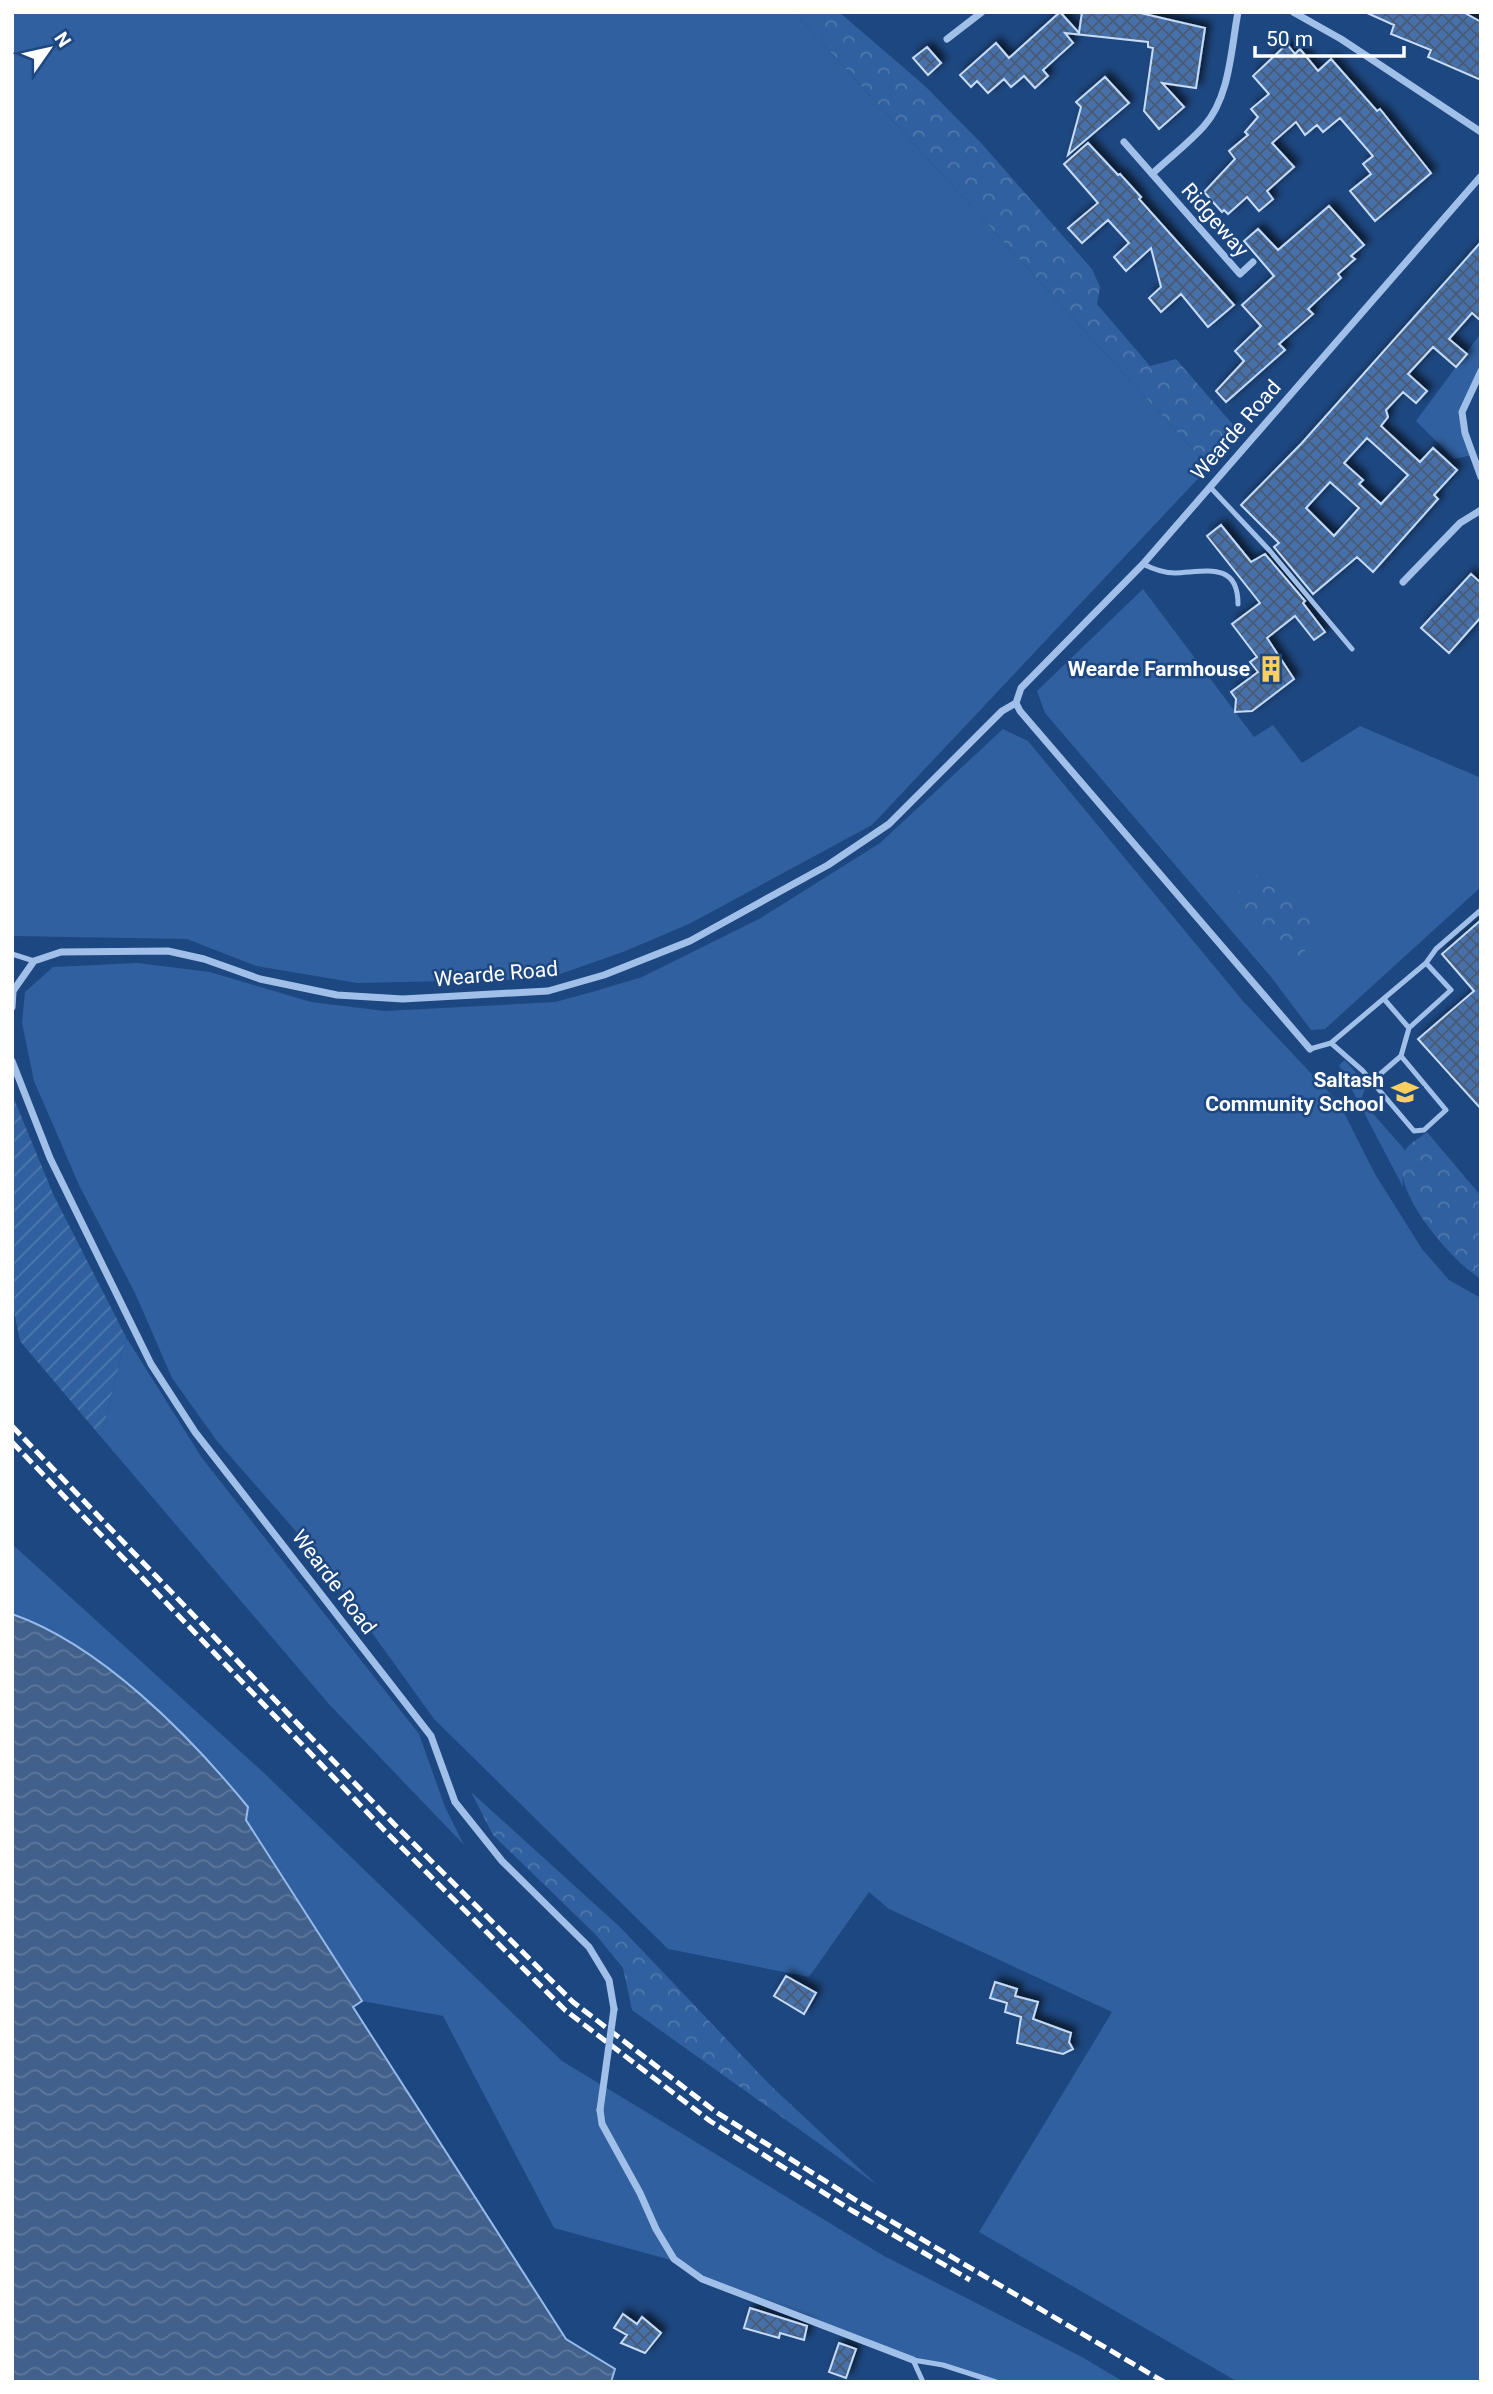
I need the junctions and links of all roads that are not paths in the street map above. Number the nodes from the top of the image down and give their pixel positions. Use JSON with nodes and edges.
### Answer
{"nodes":[{"id":1,"x":982,"y":12,"type":"edge"},
{"id":2,"x":1238,"y":12,"type":"edge"},
{"id":3,"x":1293,"y":12,"type":"edge"},
{"id":4,"x":947,"y":39,"type":"dead end"},
{"id":5,"x":1481,"y":132,"type":"edge"},
{"id":6,"x":1124,"y":142,"type":"dead end"},
{"id":7,"x":1152,"y":174,"type":"junction"},
{"id":8,"x":1481,"y":176,"type":"edge"},
{"id":9,"x":1253,"y":262,"type":"dead end"},
{"id":10,"x":1481,"y":372,"type":"edge"},
{"id":11,"x":1481,"y":477,"type":"edge"},
{"id":12,"x":1210,"y":487,"type":"junction"},
{"id":13,"x":1481,"y":510,"type":"edge"},
{"id":14,"x":1143,"y":564,"type":"junction"},
{"id":15,"x":1403,"y":582,"type":"dead end"},
{"id":16,"x":1238,"y":604,"type":"dead end"},
{"id":17,"x":1352,"y":649,"type":"dead end"},
{"id":18,"x":1016,"y":703,"type":"junction"},
{"id":19,"x":1481,"y":910,"type":"edge"},
{"id":20,"x":12,"y":954,"type":"edge"},
{"id":21,"x":34,"y":961,"type":"junction"},
{"id":22,"x":1426,"y":962,"type":"junction"},
{"id":23,"x":1384,"y":999,"type":"junction"},
{"id":24,"x":12,"y":1007,"type":"edge"},
{"id":25,"x":1409,"y":1028,"type":"junction"},
{"id":26,"x":1331,"y":1043,"type":"junction"},
{"id":27,"x":1310,"y":1049,"type":"joint"},
{"id":28,"x":1401,"y":1056,"type":"junction"},
{"id":29,"x":12,"y":1061,"type":"edge"},
{"id":30,"x":1371,"y":1082,"type":"junction"},
{"id":31,"x":913,"y":2360,"type":"junction"},
{"id":32,"x":923,"y":2382,"type":"edge"},
{"id":33,"x":996,"y":2382,"type":"edge"}],
"edges":[{"from":1,"to":4,"type":"street"},
{"from":2,"to":7,"type":"street","name":"Ridgeway"},
{"from":3,"to":5,"type":"street"},
{"from":6,"to":7,"type":"street","name":"Ridgeway"},
{"from":7,"to":9,"type":"street","name":"Ridgeway"},
{"from":8,"to":12,"type":"street","name":"Wearde Road"},
{"from":10,"to":11,"type":"street"},
{"from":12,"to":14,"type":"street","name":"Wearde Road"},
{"from":12,"to":17,"type":"lane"},
{"from":13,"to":15,"type":"street"},
{"from":14,"to":16,"type":"lane"},
{"from":14,"to":18,"type":"street","name":"Wearde Road"},
{"from":18,"to":21,"type":"street","name":"Wearde Road"},
{"from":18,"to":27,"type":"street"},
{"from":19,"to":22,"type":"lane"},
{"from":20,"to":21,"type":"lane"},
{"from":21,"to":24,"type":"street"},
{"from":22,"to":23,"type":"lane"},
{"from":22,"to":25,"type":"lane"},
{"from":23,"to":25,"type":"lane"},
{"from":23,"to":26,"type":"lane"},
{"from":25,"to":28,"type":"lane"},
{"from":26,"to":27,"type":"lane"},
{"from":26,"to":30,"type":"lane"},
{"from":28,"to":30,"type":"lane"},
{"from":28,"to":30,"type":"lane"},
{"from":29,"to":31,"type":"street","name":"Wearde Road","bridge":true},
{"from":31,"to":32,"type":"lane"},
{"from":31,"to":33,"type":"lane"}]}
